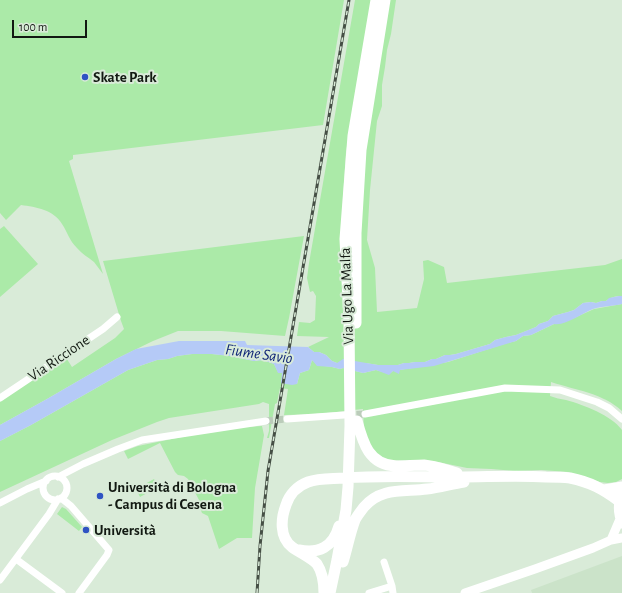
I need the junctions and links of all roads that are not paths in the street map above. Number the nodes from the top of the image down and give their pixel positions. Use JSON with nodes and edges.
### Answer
{"nodes":[{"id":1,"x":376,"y":0,"type":"edge"},
{"id":2,"x":385,"y":0,"type":"edge"},
{"id":3,"x":117,"y":317,"type":"dead end"},
{"id":4,"x":352,"y":319,"type":"junction"},
{"id":5,"x":0,"y":398,"type":"edge"},
{"id":6,"x":344,"y":415,"type":"tunnel mouth"},
{"id":7,"x":361,"y":418,"type":"junction"},
{"id":8,"x":287,"y":419,"type":"tunnel mouth"},
{"id":9,"x":622,"y":419,"type":"edge"},
{"id":10,"x":266,"y":421,"type":"tunnel mouth"},
{"id":11,"x":75,"y":468,"type":"junction"},
{"id":12,"x":528,"y":476,"type":"junction"},
{"id":13,"x":58,"y":477,"type":"junction"},
{"id":14,"x":479,"y":477,"type":"junction"},
{"id":15,"x":46,"y":481,"type":"junction"},
{"id":16,"x":66,"y":484,"type":"junction"},
{"id":17,"x":348,"y":487,"type":"junction"},
{"id":18,"x":622,"y":487,"type":"edge"},
{"id":19,"x":27,"y":489,"type":"junction"},
{"id":20,"x":43,"y":490,"type":"junction"},
{"id":21,"x":604,"y":490,"type":"junction"},
{"id":22,"x":66,"y":492,"type":"junction"},
{"id":23,"x":620,"y":497,"type":"edge"},
{"id":24,"x":49,"y":498,"type":"junction"},
{"id":25,"x":59,"y":499,"type":"junction"},
{"id":26,"x":0,"y":503,"type":"edge"},
{"id":27,"x":70,"y":506,"type":"junction"},
{"id":28,"x":49,"y":514,"type":"junction"},
{"id":29,"x":621,"y":521,"type":"edge"},
{"id":30,"x":622,"y":538,"type":"edge"},
{"id":31,"x":611,"y":540,"type":"junction"},
{"id":32,"x":298,"y":550,"type":"junction"},
{"id":33,"x":16,"y":559,"type":"junction"},
{"id":34,"x":384,"y":562,"type":"dead end"},
{"id":35,"x":340,"y":573,"type":"junction"},
{"id":36,"x":0,"y":580,"type":"edge"},
{"id":37,"x":393,"y":589,"type":"edge"},
{"id":38,"x":62,"y":593,"type":"edge"},
{"id":39,"x":79,"y":593,"type":"edge"},
{"id":40,"x":324,"y":593,"type":"edge"},
{"id":41,"x":330,"y":593,"type":"edge"},
{"id":42,"x":336,"y":593,"type":"edge"},
{"id":43,"x":369,"y":593,"type":"edge"},
{"id":44,"x":464,"y":593,"type":"edge"}],
"edges":[{"from":1,"to":4,"type":"highway","name":"Via Ugo La Malfa"},
{"from":2,"to":4,"type":"highway","name":"Via Ugo La Malfa"},
{"from":3,"to":5,"type":"street","name":"Via Riccione"},
{"from":4,"to":7,"type":"highway","name":"Via Ugo La Malfa"},
{"from":4,"to":17,"type":"highway","name":"Via Ugo La Malfa"},
{"from":6,"to":8,"type":"street"},
{"from":7,"to":9,"type":"street"},
{"from":7,"to":14,"type":"highway"},
{"from":7,"to":35,"type":"highway","name":"Via Ugo La Malfa"},
{"from":10,"to":11,"type":"street"},
{"from":11,"to":13,"type":"street"},
{"from":11,"to":16,"type":"street"},
{"from":12,"to":14,"type":"highway"},
{"from":12,"to":21,"type":"highway"},
{"from":12,"to":35,"type":"highway"},
{"from":13,"to":15,"type":"street"},
{"from":13,"to":16,"type":"street"},
{"from":14,"to":32,"type":"highway"},
{"from":15,"to":19,"type":"street"},
{"from":15,"to":20,"type":"street"},
{"from":16,"to":22,"type":"street"},
{"from":17,"to":32,"type":"highway"},
{"from":17,"to":41,"type":"highway","name":"Via Ugo La Malfa"},
{"from":18,"to":21,"type":"highway"},
{"from":19,"to":20,"type":"street"},
{"from":19,"to":26,"type":"street"},
{"from":20,"to":24,"type":"street"},
{"from":21,"to":23,"type":"highway"},
{"from":22,"to":25,"type":"street"},
{"from":22,"to":27,"type":"street"},
{"from":23,"to":29,"type":"main road"},
{"from":24,"to":25,"type":"street"},
{"from":24,"to":28,"type":"street"},
{"from":25,"to":27,"type":"street"},
{"from":25,"to":28,"type":"street"},
{"from":27,"to":39,"type":"street"},
{"from":28,"to":33,"type":"street"},
{"from":29,"to":31,"type":"main road"},
{"from":30,"to":31,"type":"main road"},
{"from":31,"to":44,"type":"main road"},
{"from":32,"to":40,"type":"highway"},
{"from":33,"to":36,"type":"street"},
{"from":33,"to":38,"type":"street"},
{"from":34,"to":37,"type":"street"},
{"from":35,"to":42,"type":"highway","name":"Via Ugo La Malfa"},
{"from":37,"to":43,"type":"street"}]}
